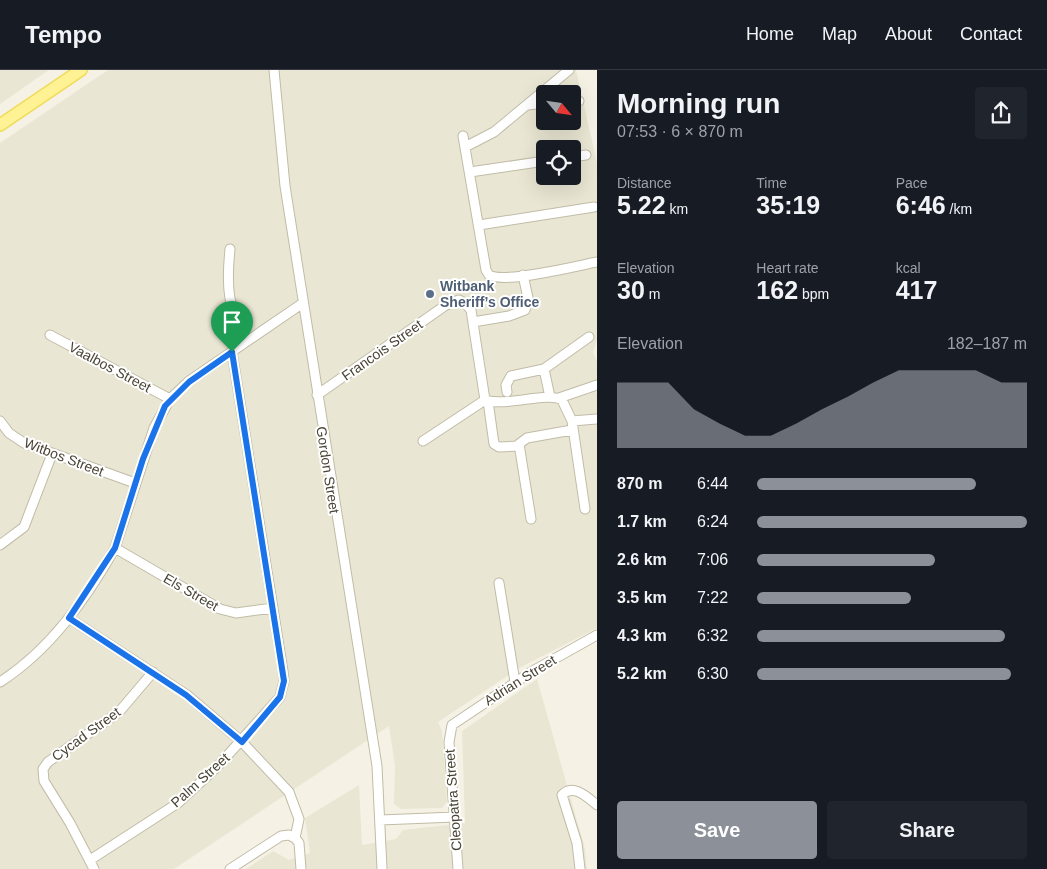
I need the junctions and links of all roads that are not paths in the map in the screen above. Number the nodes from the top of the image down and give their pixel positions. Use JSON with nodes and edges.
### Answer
{"nodes":[{"id":1,"x":81,"y":70,"type":"edge"},
{"id":2,"x":274,"y":70,"type":"edge"},
{"id":3,"x":569,"y":70,"type":"edge"},
{"id":4,"x":536,"y":104,"type":"edge"},
{"id":5,"x":527,"y":105,"type":"junction"},
{"id":6,"x":0,"y":126,"type":"edge"},
{"id":7,"x":463,"y":136,"type":"dead end"},
{"id":8,"x":465,"y":147,"type":"junction"},
{"id":9,"x":586,"y":155,"type":"dead end"},
{"id":10,"x":581,"y":156,"type":"edge"},
{"id":11,"x":536,"y":162,"type":"edge"},
{"id":12,"x":470,"y":172,"type":"junction"},
{"id":13,"x":594,"y":207,"type":"dead end"},
{"id":14,"x":479,"y":225,"type":"junction"},
{"id":15,"x":230,"y":249,"type":"dead end"},
{"id":16,"x":596,"y":262,"type":"edge"},
{"id":17,"x":523,"y":275,"type":"junction"},
{"id":18,"x":303,"y":303,"type":"junction"},
{"id":19,"x":474,"y":322,"type":"junction"},
{"id":20,"x":50,"y":335,"type":"dead end"},
{"id":21,"x":589,"y":337,"type":"dead end"},
{"id":22,"x":246,"y":342,"type":"junction"},
{"id":23,"x":232,"y":352,"type":"junction"},
{"id":24,"x":544,"y":369,"type":"junction"},
{"id":25,"x":597,"y":385,"type":"edge"},
{"id":26,"x":507,"y":392,"type":"dead end"},
{"id":27,"x":317,"y":396,"type":"junction"},
{"id":28,"x":554,"y":398,"type":"junction"},
{"id":29,"x":170,"y":399,"type":"junction"},
{"id":30,"x":487,"y":401,"type":"junction"},
{"id":31,"x":597,"y":419,"type":"edge"},
{"id":32,"x":0,"y":421,"type":"edge"},
{"id":33,"x":572,"y":426,"type":"junction"},
{"id":34,"x":423,"y":441,"type":"dead end"},
{"id":35,"x":519,"y":446,"type":"junction"},
{"id":36,"x":52,"y":454,"type":"junction"},
{"id":37,"x":135,"y":483,"type":"junction"},
{"id":38,"x":585,"y":509,"type":"dead end"},
{"id":39,"x":531,"y":519,"type":"dead end"},
{"id":40,"x":0,"y":545,"type":"edge"},
{"id":41,"x":115,"y":548,"type":"junction"},
{"id":42,"x":499,"y":583,"type":"dead end"},
{"id":43,"x":273,"y":608,"type":"junction"},
{"id":44,"x":69,"y":618,"type":"junction"},
{"id":45,"x":597,"y":635,"type":"edge"},
{"id":46,"x":153,"y":672,"type":"junction"},
{"id":47,"x":0,"y":682,"type":"edge"},
{"id":48,"x":515,"y":682,"type":"junction"},
{"id":49,"x":450,"y":731,"type":"joint"},
{"id":50,"x":242,"y":742,"type":"junction"},
{"id":51,"x":597,"y":804,"type":"edge"},
{"id":52,"x":455,"y":817,"type":"junction"},
{"id":53,"x":380,"y":820,"type":"junction"},
{"id":54,"x":296,"y":838,"type":"junction"},
{"id":55,"x":92,"y":864,"type":"edge"},
{"id":56,"x":230,"y":869,"type":"edge"},
{"id":57,"x":301,"y":869,"type":"edge"},
{"id":58,"x":382,"y":869,"type":"edge"},
{"id":59,"x":458,"y":869,"type":"edge"},
{"id":60,"x":580,"y":869,"type":"edge"}],
"edges":[{"from":1,"to":6,"type":"main road"},
{"from":2,"to":18,"type":"street","name":"Gordon Street"},
{"from":3,"to":5,"type":"street"},
{"from":4,"to":5,"type":"street"},
{"from":5,"to":8,"type":"street"},
{"from":7,"to":8,"type":"street"},
{"from":8,"to":12,"type":"street"},
{"from":9,"to":10,"type":"street"},
{"from":11,"to":12,"type":"street"},
{"from":12,"to":14,"type":"street"},
{"from":13,"to":14,"type":"street"},
{"from":14,"to":17,"type":"street"},
{"from":15,"to":22,"type":"street"},
{"from":16,"to":17,"type":"street"},
{"from":17,"to":19,"type":"street"},
{"from":18,"to":22,"type":"street"},
{"from":18,"to":27,"type":"street","name":"Gordon Street"},
{"from":19,"to":27,"type":"street","name":"Francois Street"},
{"from":19,"to":30,"type":"street","name":"Francois Street"},
{"from":20,"to":29,"type":"street","name":"Vaalbos Street"},
{"from":21,"to":24,"type":"street"},
{"from":22,"to":23,"type":"street"},
{"from":23,"to":29,"type":"street"},
{"from":23,"to":43,"type":"street","name":"Palm Street"},
{"from":24,"to":26,"type":"street"},
{"from":24,"to":28,"type":"street"},
{"from":25,"to":28,"type":"street"},
{"from":27,"to":53,"type":"street","name":"Gordon Street"},
{"from":28,"to":30,"type":"street"},
{"from":28,"to":33,"type":"street"},
{"from":29,"to":37,"type":"street"},
{"from":30,"to":34,"type":"street"},
{"from":30,"to":35,"type":"street","name":"Francois Street"},
{"from":31,"to":33,"type":"street"},
{"from":32,"to":36,"type":"street","name":"Witbos Street"},
{"from":33,"to":35,"type":"street"},
{"from":33,"to":38,"type":"street"},
{"from":35,"to":39,"type":"street"},
{"from":36,"to":37,"type":"street","name":"Witbos Street"},
{"from":36,"to":40,"type":"street"},
{"from":37,"to":41,"type":"street"},
{"from":41,"to":43,"type":"street","name":"Els Street"},
{"from":41,"to":44,"type":"street"},
{"from":42,"to":48,"type":"street"},
{"from":43,"to":50,"type":"street","name":"Palm Street"},
{"from":44,"to":46,"type":"street"},
{"from":44,"to":47,"type":"street"},
{"from":45,"to":48,"type":"street","name":"Adrian Street"},
{"from":46,"to":50,"type":"street"},
{"from":46,"to":55,"type":"street","name":"Cycad Street"},
{"from":48,"to":49,"type":"street","name":"Adrian Street"},
{"from":49,"to":52,"type":"street","name":"Cleopatra Street"},
{"from":50,"to":54,"type":"street"},
{"from":50,"to":55,"type":"street","name":"Palm Street"},
{"from":51,"to":60,"type":"street"},
{"from":52,"to":53,"type":"street"},
{"from":52,"to":59,"type":"street","name":"Cleopatra Street"},
{"from":53,"to":58,"type":"street","name":"Gordon Street"},
{"from":54,"to":56,"type":"street"},
{"from":54,"to":57,"type":"street"}]}
